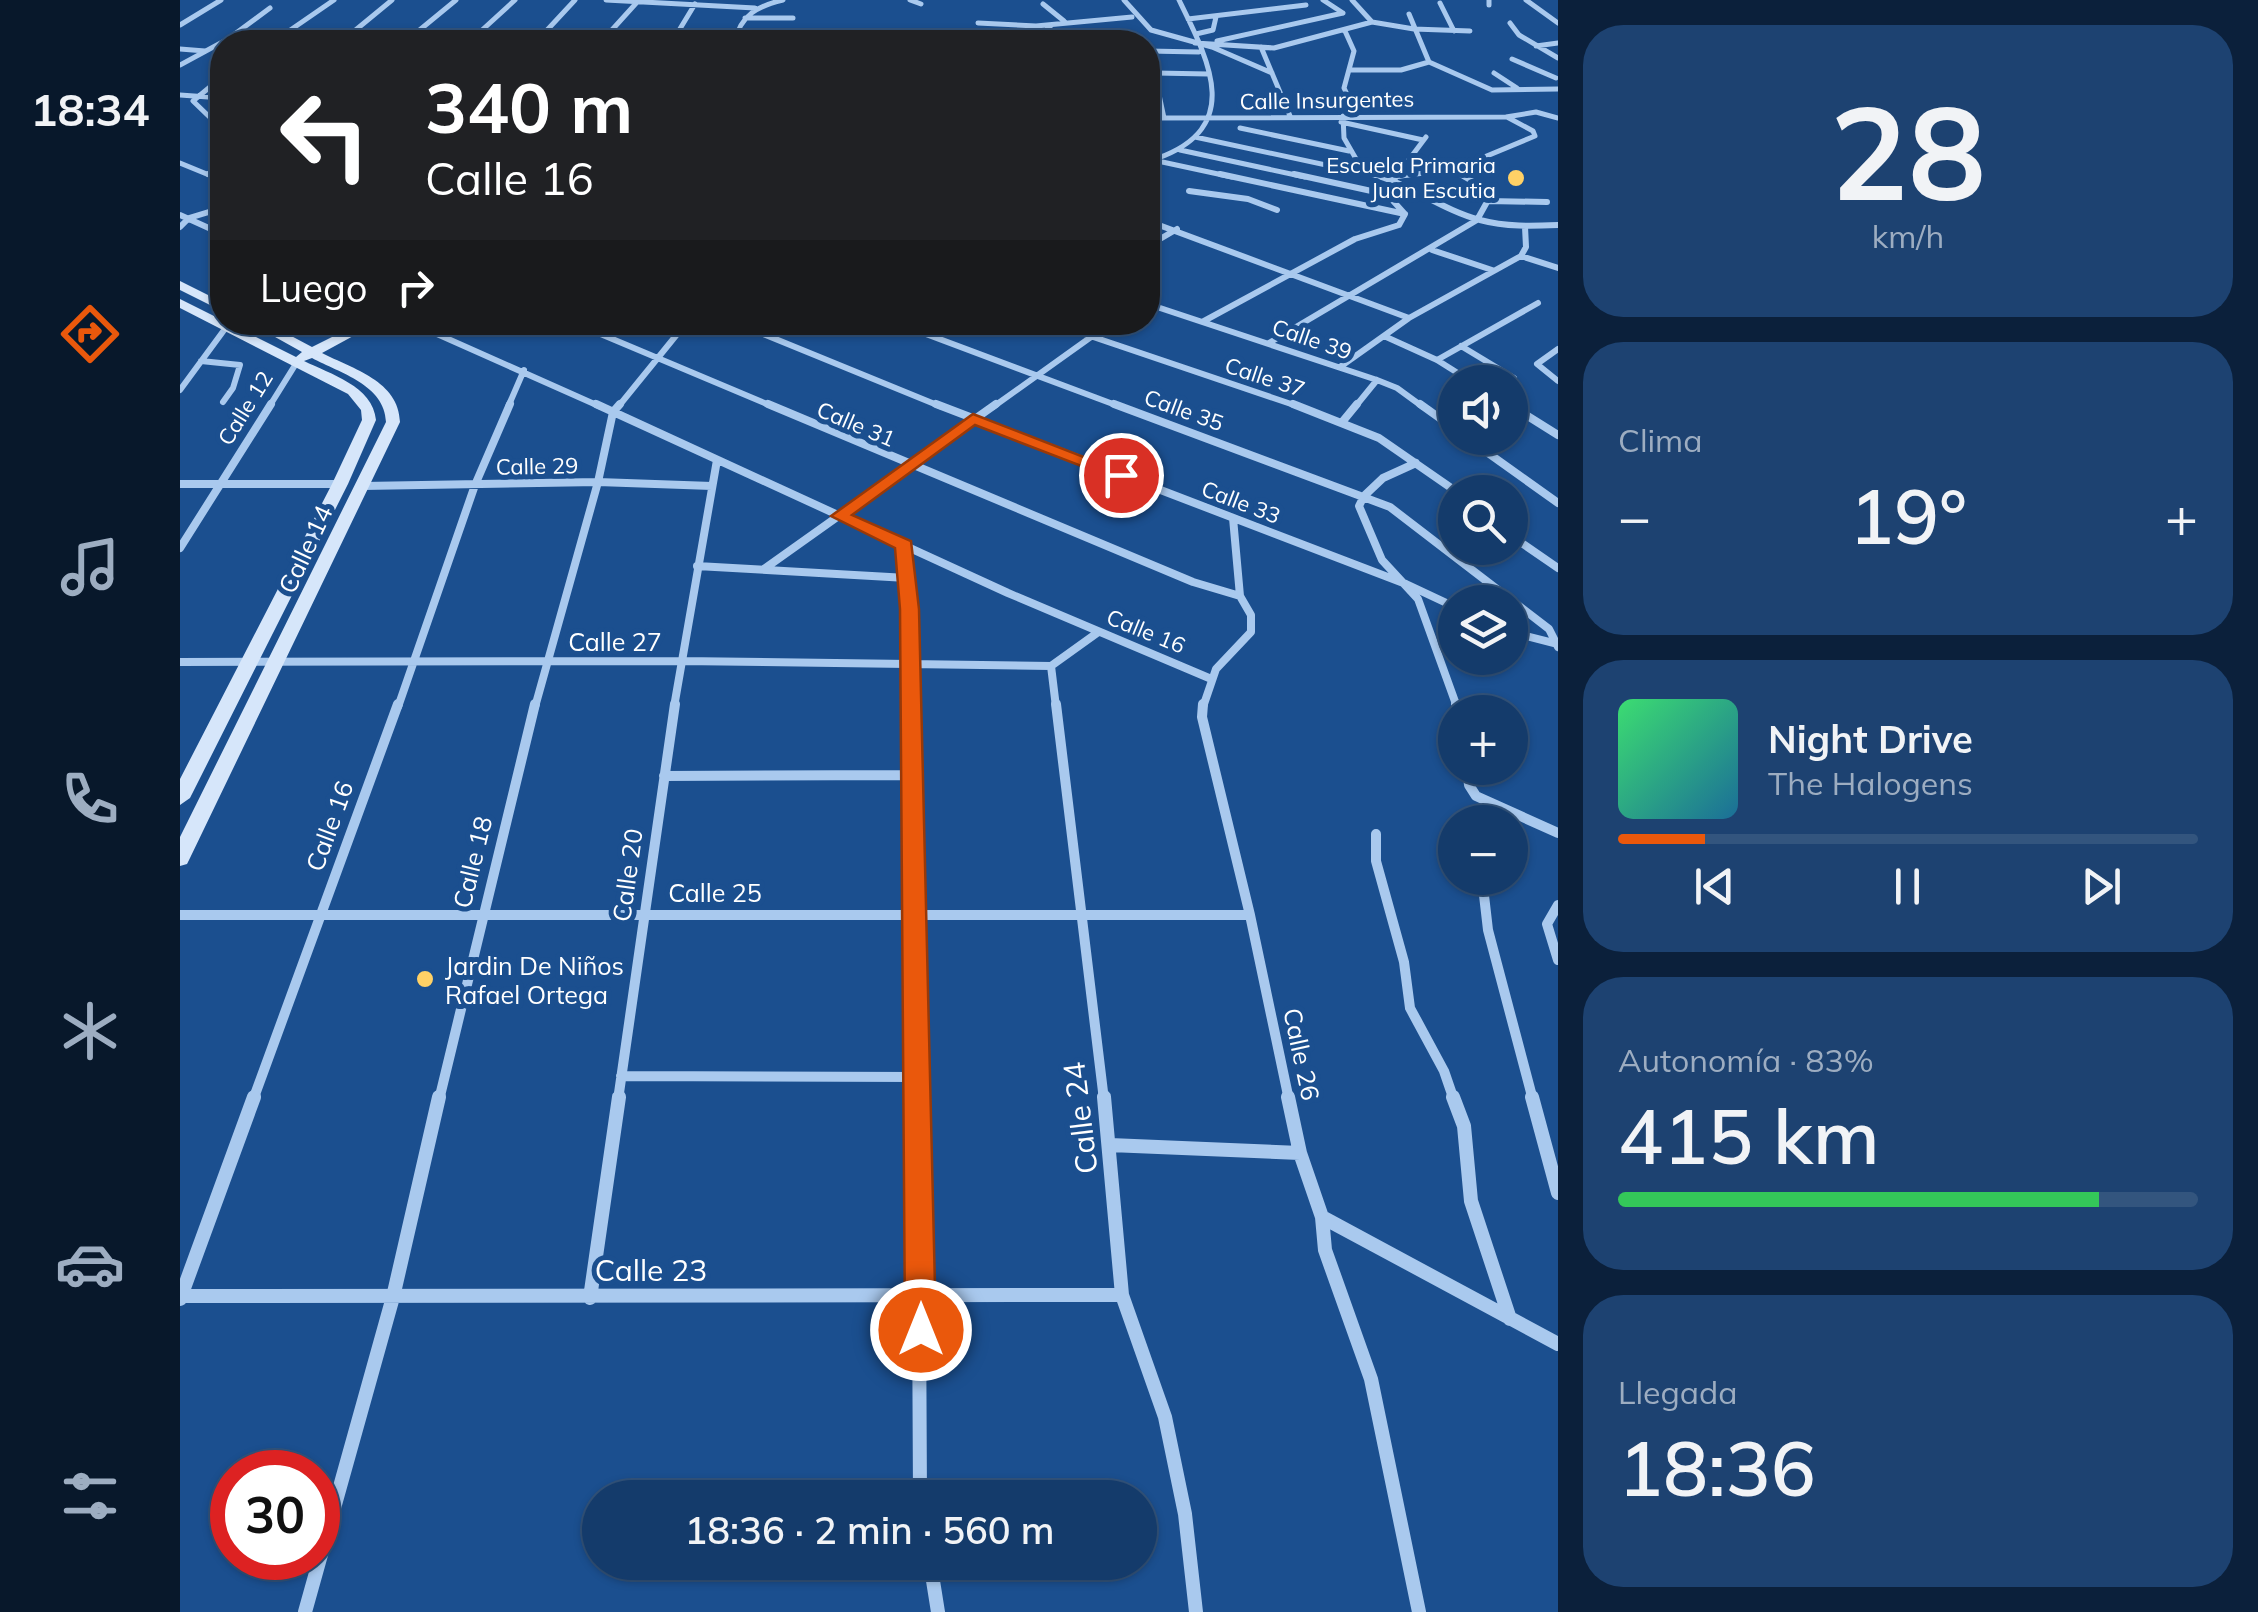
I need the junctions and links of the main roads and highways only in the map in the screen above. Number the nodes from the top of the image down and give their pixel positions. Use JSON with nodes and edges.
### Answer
{"nodes":[{"id":1,"x":180,"y":285,"type":"edge"},
{"id":2,"x":210,"y":301,"type":"edge"},
{"id":3,"x":180,"y":303,"type":"edge"},
{"id":4,"x":210,"y":316,"type":"edge"},
{"id":5,"x":255,"y":335,"type":"edge"},
{"id":6,"x":273,"y":335,"type":"edge"},
{"id":7,"x":347,"y":335,"type":"edge"},
{"id":8,"x":304,"y":356,"type":"junction"},
{"id":9,"x":180,"y":798,"type":"edge"},
{"id":10,"x":180,"y":858,"type":"edge"}],
"edges":[{"from":1,"to":2,"type":"main road"},
{"from":3,"to":4,"type":"main road","name":"Calle 14"},
{"from":5,"to":8,"type":"main road","name":"Calle 14"},
{"from":6,"to":8,"type":"main road","name":"Calle 14"},
{"from":7,"to":8,"type":"main road"},
{"from":8,"to":9,"type":"main road","name":"Calle 14"},
{"from":8,"to":10,"type":"main road","name":"Calle 14"}]}
